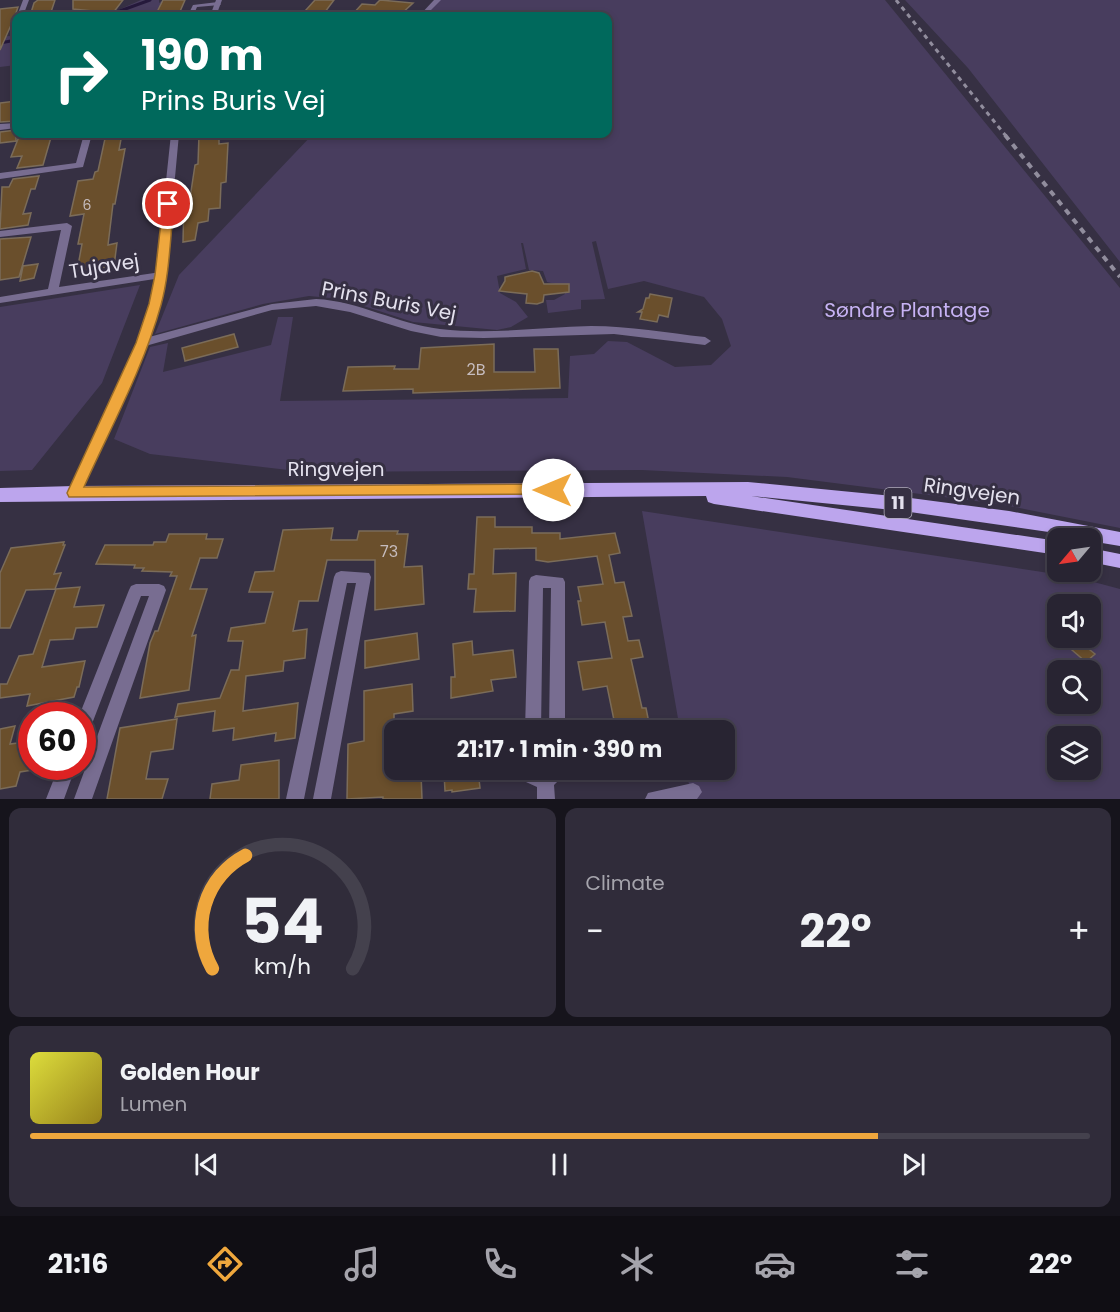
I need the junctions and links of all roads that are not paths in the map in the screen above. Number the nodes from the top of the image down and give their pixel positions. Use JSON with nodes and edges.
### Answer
{"nodes":[{"id":1,"x":438,"y":0,"type":"edge"},
{"id":2,"x":219,"y":2,"type":"edge"},
{"id":3,"x":196,"y":3,"type":"edge"},
{"id":4,"x":426,"y":12,"type":"edge"},
{"id":5,"x":87,"y":138,"type":"edge"},
{"id":6,"x":175,"y":138,"type":"edge"},
{"id":7,"x":0,"y":176,"type":"edge"},
{"id":8,"x":0,"y":234,"type":"edge"},
{"id":9,"x":161,"y":275,"type":"junction"},
{"id":10,"x":52,"y":292,"type":"junction"},
{"id":11,"x":0,"y":300,"type":"edge"},
{"id":12,"x":705,"y":341,"type":"dead end"},
{"id":13,"x":142,"y":343,"type":"junction"},
{"id":14,"x":673,"y":491,"type":"junction"},
{"id":15,"x":74,"y":493,"type":"junction"},
{"id":16,"x":0,"y":495,"type":"edge"},
{"id":17,"x":1120,"y":539,"type":"edge"},
{"id":18,"x":1047,"y":546,"type":"edge"},
{"id":19,"x":1101,"y":551,"type":"edge"},
{"id":20,"x":1120,"y":553,"type":"edge"},
{"id":21,"x":1101,"y":557,"type":"edge"},
{"id":22,"x":1120,"y":561,"type":"edge"},
{"id":23,"x":92,"y":702,"type":"edge"},
{"id":24,"x":533,"y":720,"type":"edge"},
{"id":25,"x":557,"y":720,"type":"edge"},
{"id":26,"x":96,"y":763,"type":"edge"},
{"id":27,"x":62,"y":780,"type":"edge"},
{"id":28,"x":90,"y":780,"type":"edge"},
{"id":29,"x":693,"y":792,"type":"dead end"},
{"id":30,"x":55,"y":799,"type":"edge"},
{"id":31,"x":83,"y":799,"type":"edge"},
{"id":32,"x":295,"y":799,"type":"edge"},
{"id":33,"x":322,"y":799,"type":"edge"},
{"id":34,"x":654,"y":799,"type":"edge"}],
"edges":[{"from":1,"to":4,"type":"street"},
{"from":2,"to":3,"type":"lane"},
{"from":5,"to":7,"type":"street"},
{"from":6,"to":9,"type":"street"},
{"from":8,"to":10,"type":"street","name":"Tujavej"},
{"from":9,"to":10,"type":"street","name":"Tujavej"},
{"from":9,"to":13,"type":"street"},
{"from":10,"to":11,"type":"street","name":"Tujavej"},
{"from":12,"to":13,"type":"street","name":"Prins Buris Vej"},
{"from":13,"to":15,"type":"street"},
{"from":14,"to":15,"type":"main road","name":"Ringvejen","number":"11"},
{"from":14,"to":17,"type":"main road","name":"Ringvejen","number":"11"},
{"from":14,"to":18,"type":"main road","name":"Ringvejen","number":"11"},
{"from":15,"to":16,"type":"main road","name":"Ringvejen","number":"11"},
{"from":19,"to":20,"type":"main road"},
{"from":21,"to":22,"type":"main road"},
{"from":23,"to":26,"type":"street"},
{"from":24,"to":25,"type":"street"},
{"from":27,"to":30,"type":"street"},
{"from":28,"to":31,"type":"street"},
{"from":29,"to":34,"type":"street"},
{"from":32,"to":33,"type":"street"}]}
